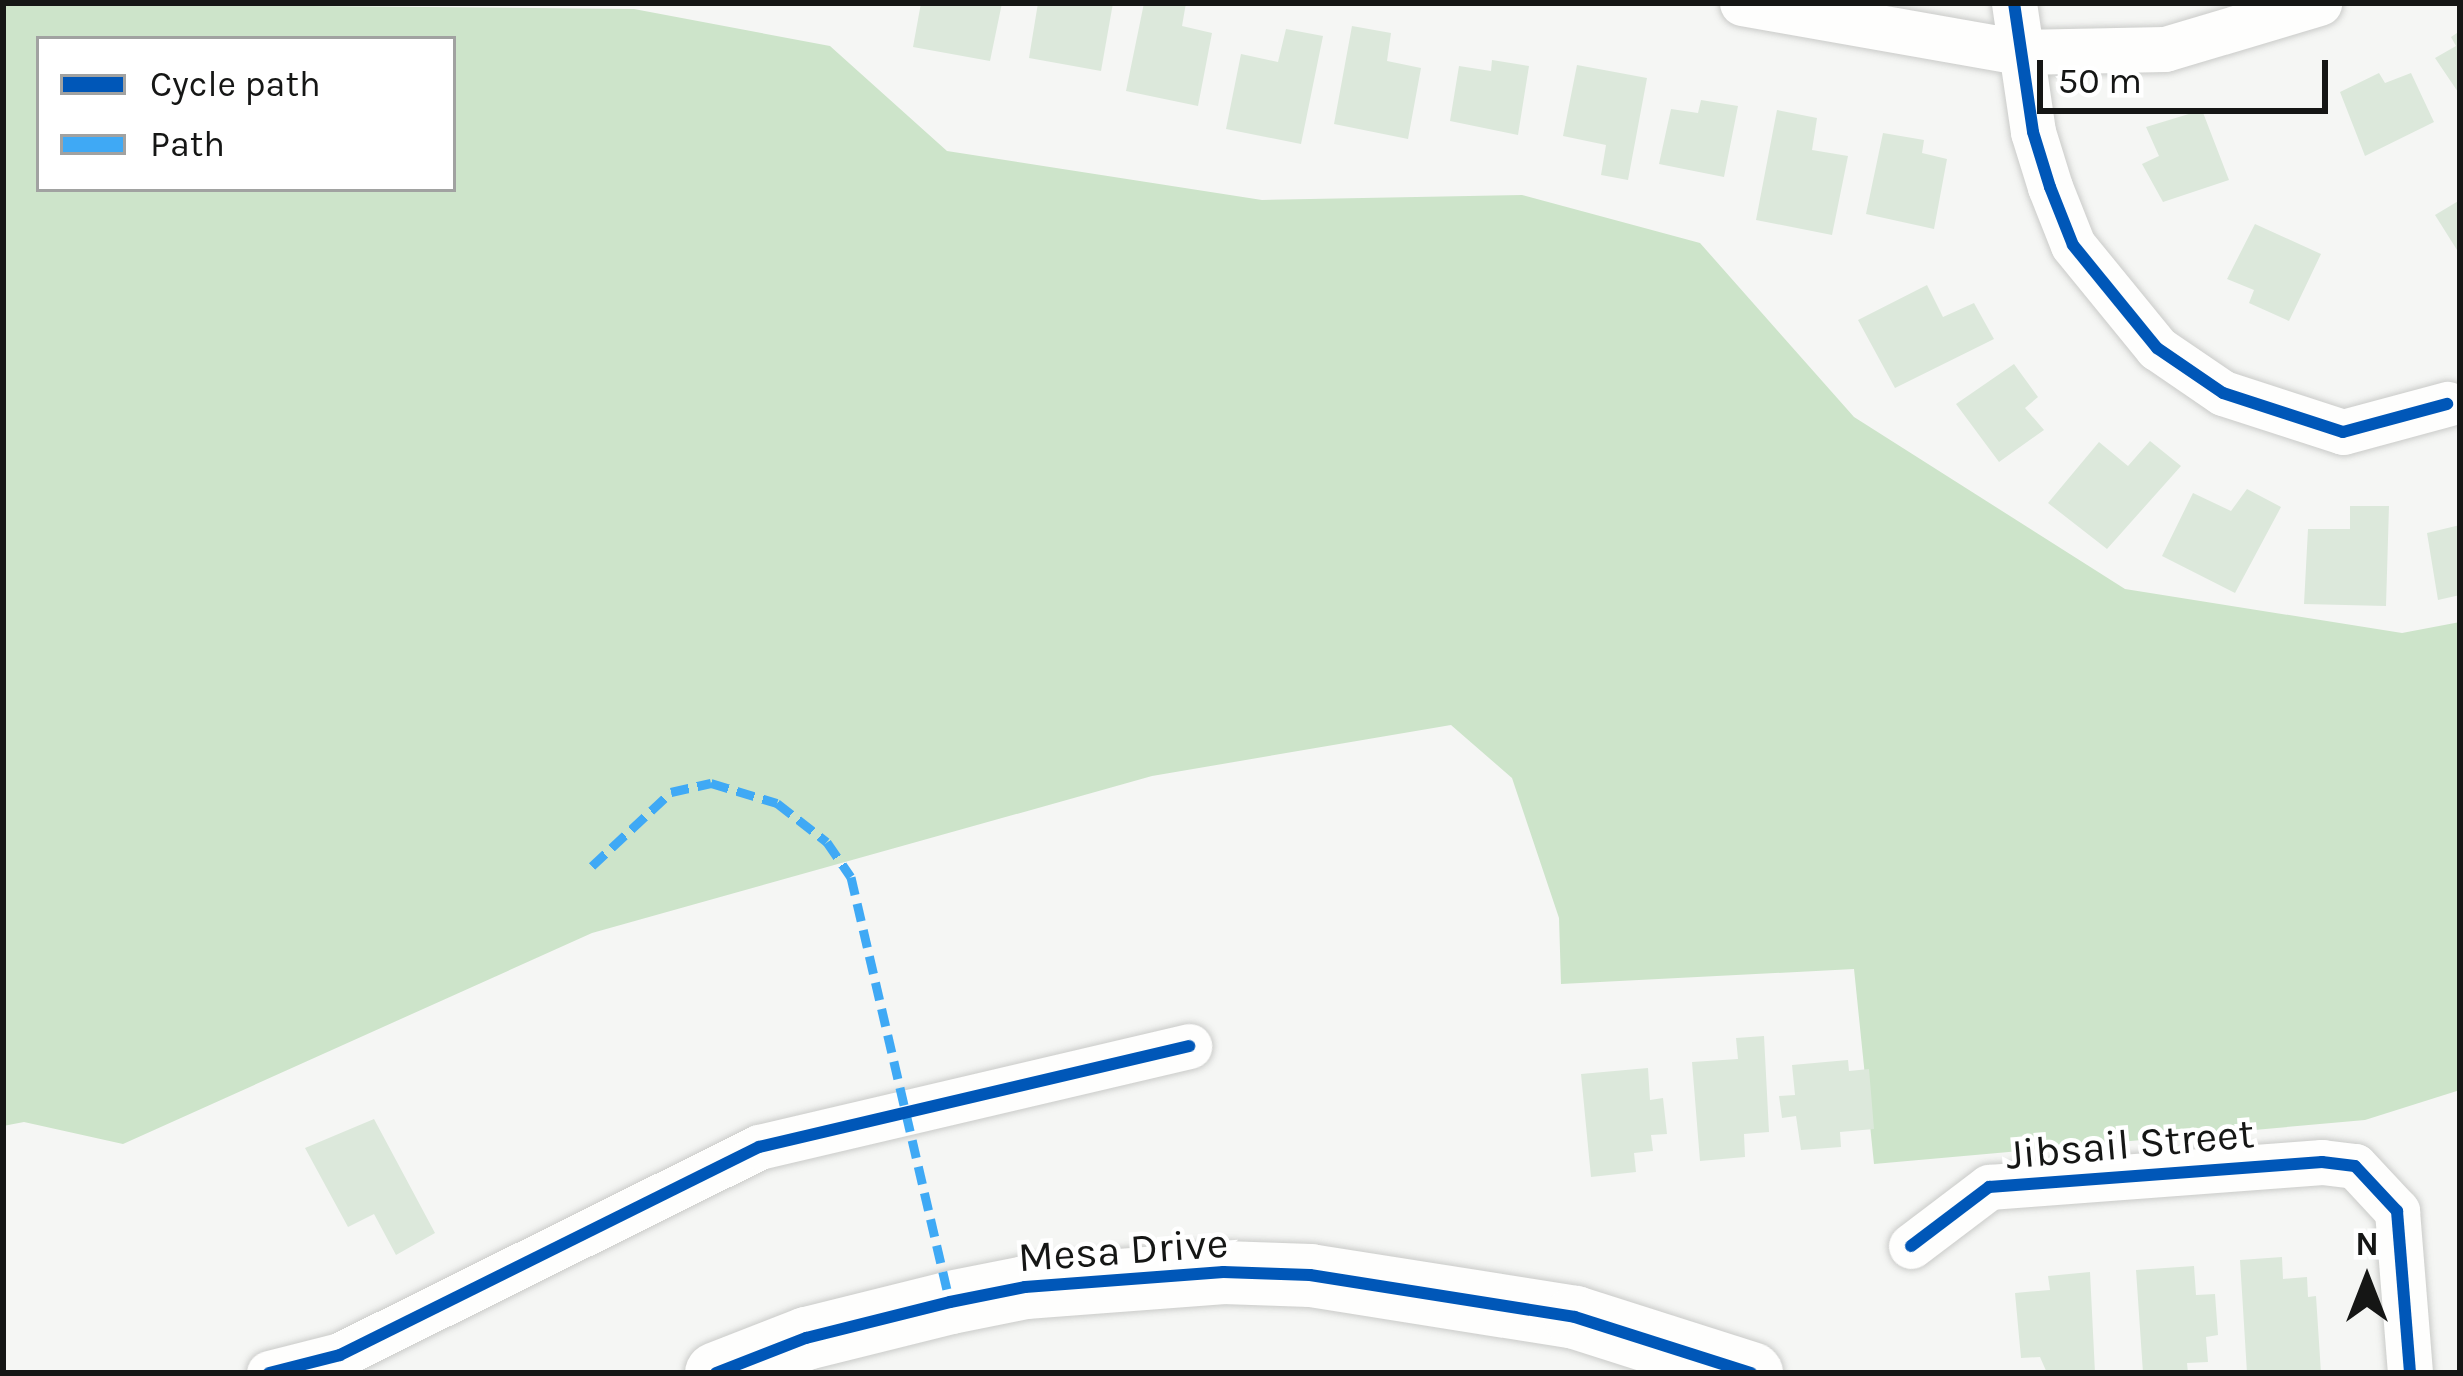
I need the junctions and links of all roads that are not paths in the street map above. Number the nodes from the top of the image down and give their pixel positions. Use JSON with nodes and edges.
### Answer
{"nodes":[{"id":1,"x":1742,"y":3,"type":"edge"},
{"id":2,"x":2014,"y":3,"type":"edge"},
{"id":3,"x":2319,"y":3,"type":"edge"},
{"id":4,"x":2020,"y":52,"type":"junction"},
{"id":5,"x":2447,"y":404,"type":"dead end"},
{"id":6,"x":1189,"y":1046,"type":"dead end"},
{"id":7,"x":1912,"y":1246,"type":"dead end"},
{"id":8,"x":346,"y":1364,"type":"edge"},
{"id":9,"x":269,"y":1373,"type":"edge"},
{"id":10,"x":716,"y":1373,"type":"edge"},
{"id":11,"x":1751,"y":1373,"type":"edge"},
{"id":12,"x":2410,"y":1373,"type":"edge"}],
"edges":[{"from":1,"to":4,"type":"street"},
{"from":2,"to":4,"type":"street"},
{"from":3,"to":4,"type":"street"},
{"from":4,"to":5,"type":"street"},
{"from":6,"to":8,"type":"street"},
{"from":7,"to":12,"type":"street","name":"Jibsail Street"},
{"from":8,"to":9,"type":"street"},
{"from":10,"to":11,"type":"main road","name":"Mesa Drive"}]}
